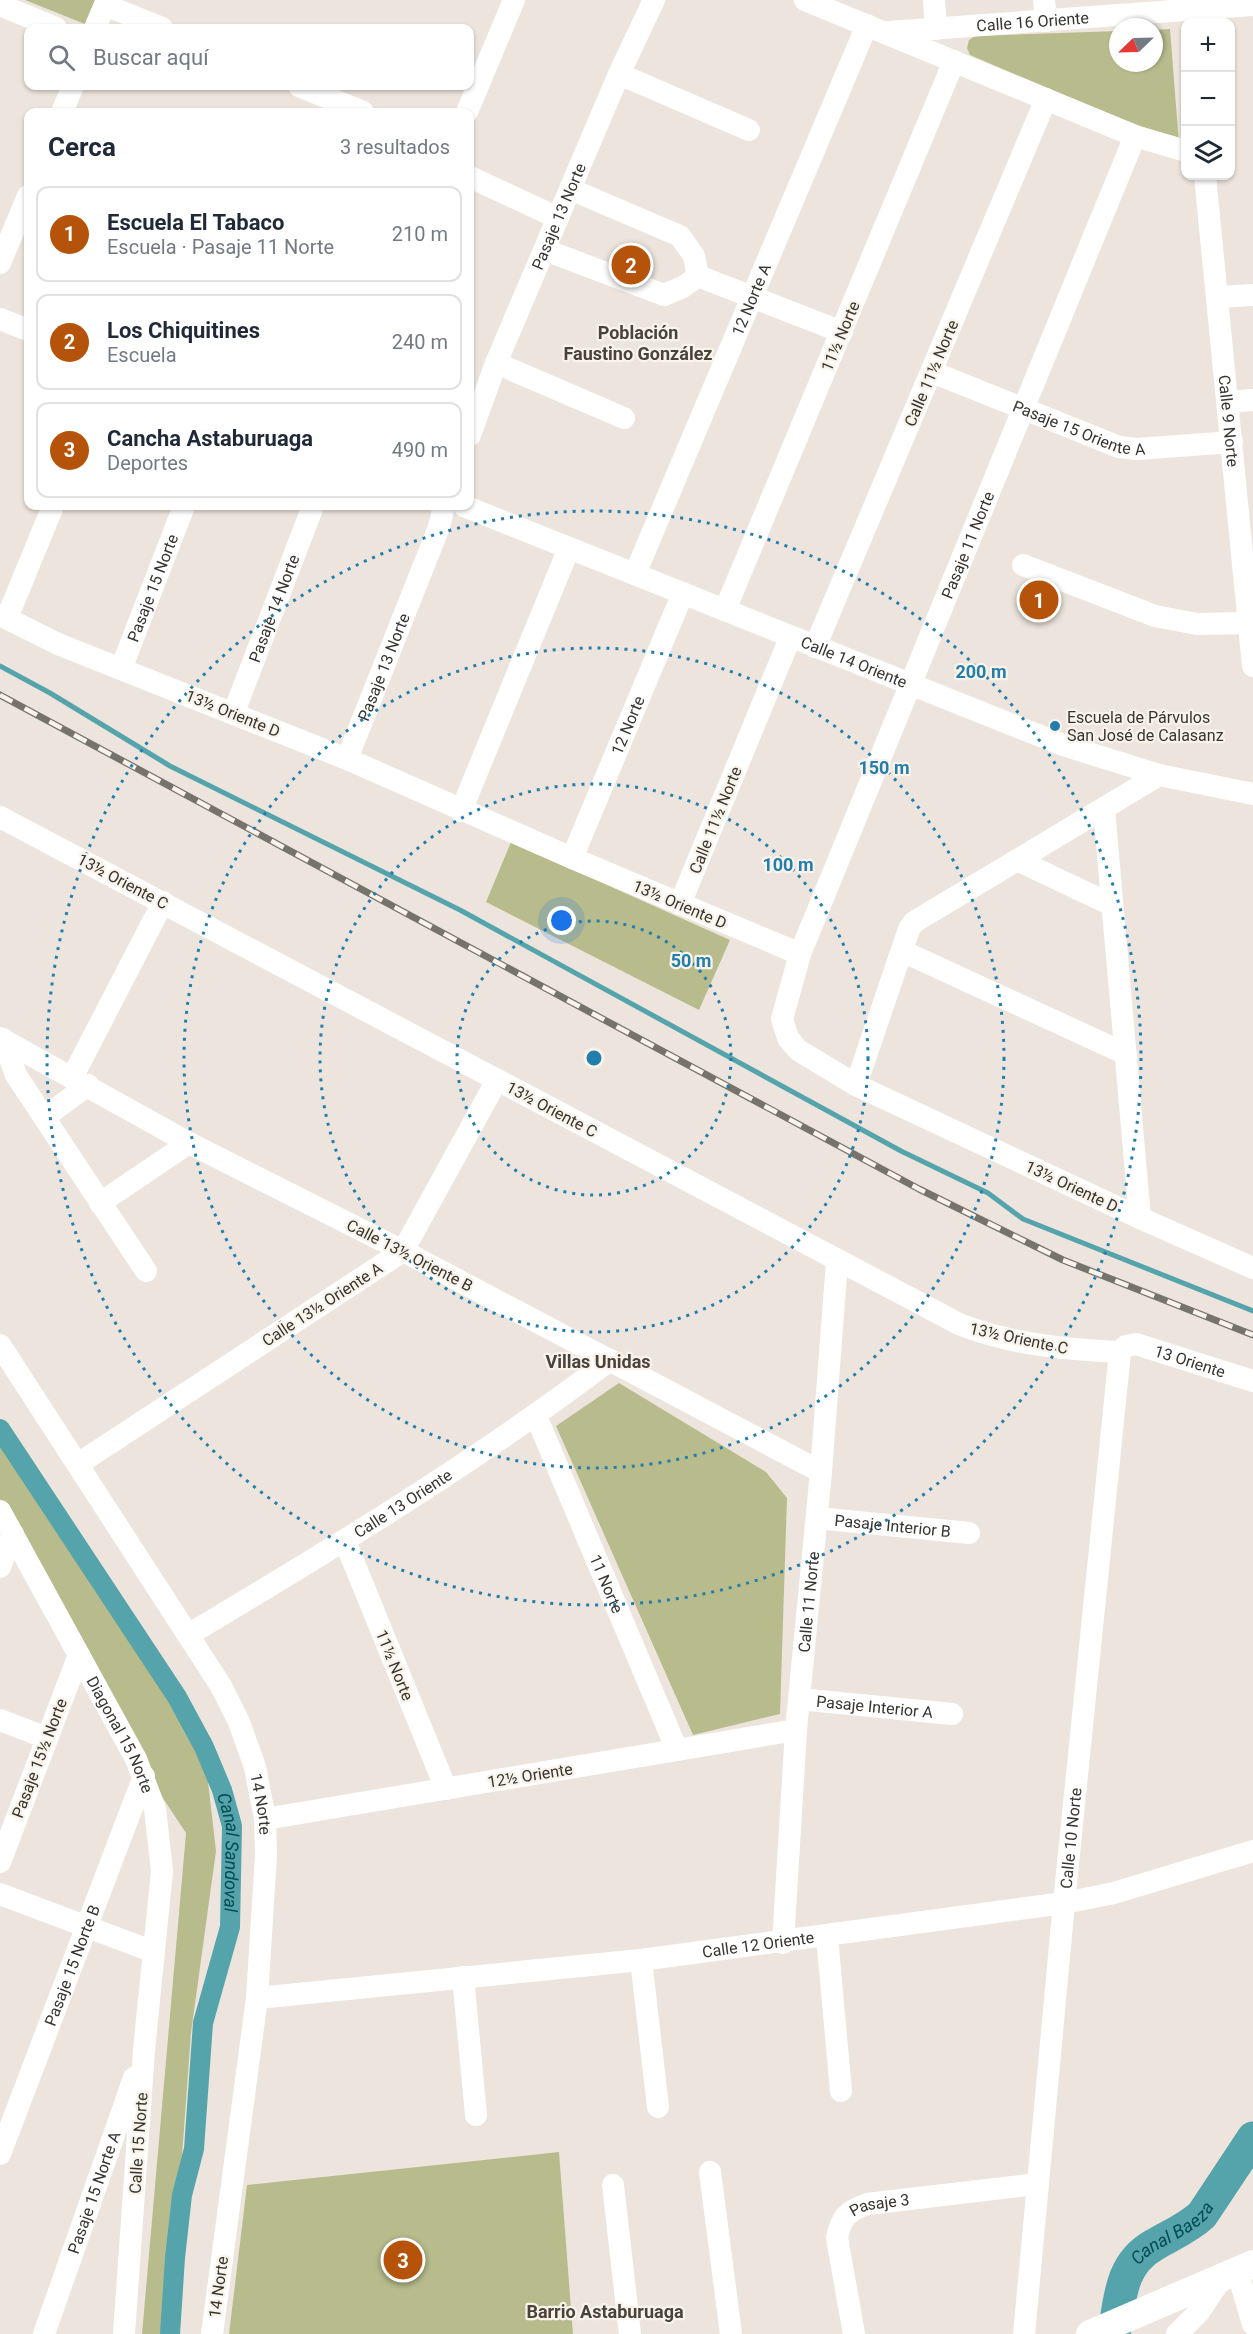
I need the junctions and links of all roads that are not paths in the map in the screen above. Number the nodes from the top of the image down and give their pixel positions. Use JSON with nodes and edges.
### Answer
{"nodes":[{"id":1,"x":514,"y":0,"type":"edge"},
{"id":2,"x":654,"y":0,"type":"edge"},
{"id":3,"x":805,"y":0,"type":"edge"},
{"id":4,"x":934,"y":0,"type":"edge"},
{"id":5,"x":106,"y":2,"type":"edge"},
{"id":6,"x":828,"y":5,"type":"edge"},
{"id":7,"x":1253,"y":5,"type":"edge"},
{"id":8,"x":4,"y":9,"type":"edge"},
{"id":9,"x":1045,"y":10,"type":"edge"},
{"id":10,"x":1191,"y":11,"type":"edge"},
{"id":11,"x":45,"y":24,"type":"edge"},
{"id":12,"x":97,"y":24,"type":"edge"},
{"id":13,"x":153,"y":24,"type":"edge"},
{"id":14,"x":876,"y":29,"type":"junction"},
{"id":15,"x":936,"y":29,"type":"junction"},
{"id":16,"x":954,"y":61,"type":"junction"},
{"id":17,"x":619,"y":74,"type":"junction"},
{"id":18,"x":71,"y":90,"type":"edge"},
{"id":19,"x":309,"y":90,"type":"edge"},
{"id":20,"x":1046,"y":99,"type":"junction"},
{"id":21,"x":64,"y":108,"type":"edge"},
{"id":22,"x":353,"y":108,"type":"edge"},
{"id":23,"x":469,"y":108,"type":"edge"},
{"id":24,"x":749,"y":130,"type":"dead end"},
{"id":25,"x":1134,"y":136,"type":"junction"},
{"id":26,"x":1181,"y":150,"type":"edge"},
{"id":27,"x":474,"y":179,"type":"edge"},
{"id":28,"x":1205,"y":180,"type":"edge"},
{"id":29,"x":570,"y":189,"type":"junction"},
{"id":30,"x":24,"y":209,"type":"edge"},
{"id":31,"x":558,"y":218,"type":"junction"},
{"id":32,"x":545,"y":250,"type":"junction"},
{"id":33,"x":0,"y":263,"type":"edge"},
{"id":34,"x":698,"y":276,"type":"junction"},
{"id":35,"x":751,"y":295,"type":"junction"},
{"id":36,"x":1253,"y":295,"type":"edge"},
{"id":37,"x":1218,"y":297,"type":"junction"},
{"id":38,"x":0,"y":319,"type":"edge"},
{"id":39,"x":24,"y":328,"type":"edge"},
{"id":40,"x":842,"y":332,"type":"junction"},
{"id":41,"x":496,"y":363,"type":"junction"},
{"id":42,"x":932,"y":372,"type":"junction"},
{"id":43,"x":1253,"y":400,"type":"edge"},
{"id":44,"x":1228,"y":402,"type":"junction"},
{"id":45,"x":1023,"y":410,"type":"junction"},
{"id":46,"x":624,"y":418,"type":"dead end"},
{"id":47,"x":474,"y":424,"type":"edge"},
{"id":48,"x":1232,"y":442,"type":"junction"},
{"id":49,"x":1245,"y":505,"type":"edge"},
{"id":50,"x":51,"y":510,"type":"edge"},
{"id":51,"x":182,"y":510,"type":"edge"},
{"id":52,"x":311,"y":510,"type":"edge"},
{"id":53,"x":443,"y":510,"type":"edge"},
{"id":54,"x":474,"y":510,"type":"edge"},
{"id":55,"x":569,"y":548,"type":"junction"},
{"id":56,"x":1023,"y":565,"type":"dead end"},
{"id":57,"x":634,"y":574,"type":"junction"},
{"id":58,"x":683,"y":593,"type":"junction"},
{"id":59,"x":724,"y":610,"type":"junction"},
{"id":60,"x":3,"y":616,"type":"edge"},
{"id":61,"x":1249,"y":623,"type":"junction"},
{"id":62,"x":790,"y":638,"type":"junction"},
{"id":63,"x":815,"y":647,"type":"junction"},
{"id":64,"x":1253,"y":663,"type":"edge"},
{"id":65,"x":121,"y":669,"type":"junction"},
{"id":66,"x":909,"y":684,"type":"junction"},
{"id":67,"x":234,"y":712,"type":"junction"},
{"id":68,"x":347,"y":759,"type":"junction"},
{"id":69,"x":1159,"y":775,"type":"junction"},
{"id":70,"x":1253,"y":794,"type":"edge"},
{"id":71,"x":1104,"y":809,"type":"junction"},
{"id":72,"x":461,"y":811,"type":"junction"},
{"id":73,"x":0,"y":817,"type":"edge"},
{"id":74,"x":572,"y":858,"type":"junction"},
{"id":75,"x":1017,"y":860,"type":"junction"},
{"id":76,"x":163,"y":902,"type":"junction"},
{"id":77,"x":680,"y":904,"type":"junction"},
{"id":78,"x":1112,"y":905,"type":"junction"},
{"id":79,"x":902,"y":951,"type":"junction"},
{"id":80,"x":800,"y":954,"type":"junction"},
{"id":81,"x":1,"y":1039,"type":"edge"},
{"id":82,"x":1126,"y":1054,"type":"junction"},
{"id":83,"x":81,"y":1080,"type":"junction"},
{"id":84,"x":497,"y":1080,"type":"junction"},
{"id":85,"x":856,"y":1085,"type":"junction"},
{"id":86,"x":45,"y":1117,"type":"junction"},
{"id":87,"x":189,"y":1143,"type":"junction"},
{"id":88,"x":100,"y":1203,"type":"junction"},
{"id":89,"x":1140,"y":1218,"type":"junction"},
{"id":90,"x":403,"y":1251,"type":"junction"},
{"id":91,"x":837,"y":1261,"type":"junction"},
{"id":92,"x":1253,"y":1268,"type":"edge"},
{"id":93,"x":146,"y":1271,"type":"dead end"},
{"id":94,"x":0,"y":1345,"type":"edge"},
{"id":95,"x":1123,"y":1349,"type":"junction"},
{"id":96,"x":610,"y":1360,"type":"junction"},
{"id":97,"x":1253,"y":1381,"type":"edge"},
{"id":98,"x":536,"y":1416,"type":"junction"},
{"id":99,"x":78,"y":1464,"type":"junction"},
{"id":100,"x":821,"y":1472,"type":"junction"},
{"id":101,"x":0,"y":1511,"type":"edge"},
{"id":102,"x":817,"y":1518,"type":"junction"},
{"id":103,"x":969,"y":1533,"type":"dead end"},
{"id":104,"x":13,"y":1534,"type":"junction"},
{"id":105,"x":345,"y":1541,"type":"junction"},
{"id":106,"x":0,"y":1567,"type":"edge"},
{"id":107,"x":188,"y":1635,"type":"junction"},
{"id":108,"x":79,"y":1655,"type":"junction"},
{"id":109,"x":799,"y":1699,"type":"junction"},
{"id":110,"x":952,"y":1714,"type":"dead end"},
{"id":111,"x":0,"y":1720,"type":"edge"},
{"id":112,"x":796,"y":1730,"type":"junction"},
{"id":113,"x":47,"y":1738,"type":"junction"},
{"id":114,"x":677,"y":1750,"type":"junction"},
{"id":115,"x":144,"y":1776,"type":"junction"},
{"id":116,"x":446,"y":1789,"type":"junction"},
{"id":117,"x":265,"y":1819,"type":"junction"},
{"id":118,"x":1253,"y":1851,"type":"edge"},
{"id":119,"x":0,"y":1862,"type":"edge"},
{"id":120,"x":0,"y":1894,"type":"edge"},
{"id":121,"x":1064,"y":1903,"type":"junction"},
{"id":122,"x":87,"y":1927,"type":"junction"},
{"id":123,"x":826,"y":1937,"type":"junction"},
{"id":124,"x":783,"y":1942,"type":"junction"},
{"id":125,"x":154,"y":1952,"type":"junction"},
{"id":126,"x":642,"y":1960,"type":"junction"},
{"id":127,"x":463,"y":1977,"type":"junction"},
{"id":128,"x":257,"y":1998,"type":"junction"},
{"id":129,"x":144,"y":2050,"type":"junction"},
{"id":130,"x":841,"y":2091,"type":"dead end"},
{"id":131,"x":658,"y":2107,"type":"dead end"},
{"id":132,"x":476,"y":2115,"type":"dead end"},
{"id":133,"x":0,"y":2154,"type":"edge"},
{"id":134,"x":710,"y":2172,"type":"dead end"},
{"id":135,"x":1037,"y":2184,"type":"junction"},
{"id":136,"x":613,"y":2185,"type":"dead end"},
{"id":137,"x":1238,"y":2270,"type":"edge"},
{"id":138,"x":1253,"y":2324,"type":"edge"},
{"id":139,"x":44,"y":2334,"type":"edge"},
{"id":140,"x":124,"y":2334,"type":"edge"},
{"id":141,"x":212,"y":2334,"type":"edge"},
{"id":142,"x":630,"y":2334,"type":"edge"},
{"id":143,"x":731,"y":2334,"type":"edge"},
{"id":144,"x":854,"y":2334,"type":"edge"},
{"id":145,"x":1024,"y":2334,"type":"edge"},
{"id":146,"x":1090,"y":2334,"type":"edge"},
{"id":147,"x":1177,"y":2334,"type":"edge"}],
"edges":[{"from":1,"to":23,"type":"street"},
{"from":2,"to":17,"type":"street","name":"Pasaje 13 Norte"},
{"from":3,"to":6,"type":"street","name":"Calle 16 Oriente"},
{"from":4,"to":15,"type":"street"},
{"from":5,"to":12,"type":"street"},
{"from":5,"to":13,"type":"street"},
{"from":6,"to":14,"type":"street","name":"Calle 16 Oriente"},
{"from":7,"to":10,"type":"street","name":"Calle 16 Oriente"},
{"from":8,"to":11,"type":"street"},
{"from":9,"to":10,"type":"street","name":"Calle 16 Oriente"},
{"from":9,"to":15,"type":"street","name":"Calle 16 Oriente"},
{"from":14,"to":15,"type":"street","name":"Calle 16 Oriente"},
{"from":14,"to":16,"type":"street","name":"Calle 16 Oriente"},
{"from":14,"to":35,"type":"street","name":"12 Norte A"},
{"from":16,"to":20,"type":"street","name":"Calle 16 Oriente"},
{"from":16,"to":40,"type":"street","name":"11½ Norte"},
{"from":17,"to":24,"type":"street"},
{"from":17,"to":29,"type":"street","name":"Pasaje 13 Norte"},
{"from":18,"to":21,"type":"street"},
{"from":19,"to":22,"type":"street"},
{"from":20,"to":25,"type":"street","name":"Calle 16 Oriente"},
{"from":20,"to":42,"type":"street","name":"Calle 11½ Norte"},
{"from":25,"to":26,"type":"street","name":"Calle 16 Oriente"},
{"from":25,"to":45,"type":"street","name":"Pasaje 11 Norte"},
{"from":27,"to":31,"type":"street"},
{"from":28,"to":37,"type":"street","name":"Calle 9 Norte"},
{"from":29,"to":31,"type":"street","name":"Pasaje 13 Norte"},
{"from":29,"to":34,"type":"street"},
{"from":30,"to":33,"type":"street"},
{"from":31,"to":32,"type":"street","name":"Pasaje 13 Norte"},
{"from":32,"to":34,"type":"street"},
{"from":32,"to":41,"type":"street","name":"Pasaje 13 Norte"},
{"from":34,"to":35,"type":"street"},
{"from":35,"to":40,"type":"street"},
{"from":35,"to":57,"type":"street","name":"12 Norte A"},
{"from":36,"to":37,"type":"street"},
{"from":37,"to":44,"type":"street","name":"Calle 9 Norte"},
{"from":38,"to":39,"type":"street"},
{"from":40,"to":59,"type":"street","name":"11½ Norte"},
{"from":41,"to":46,"type":"street"},
{"from":41,"to":47,"type":"street","name":"Pasaje 13 Norte"},
{"from":42,"to":45,"type":"street","name":"Pasaje 15 Oriente A"},
{"from":42,"to":63,"type":"street","name":"Calle 11½ Norte"},
{"from":43,"to":44,"type":"street"},
{"from":44,"to":48,"type":"street","name":"Calle 9 Norte"},
{"from":45,"to":48,"type":"street","name":"Pasaje 15 Oriente A"},
{"from":45,"to":66,"type":"street","name":"Pasaje 11 Norte"},
{"from":48,"to":49,"type":"street","name":"Calle 9 Norte"},
{"from":49,"to":61,"type":"street","name":"Calle 9 Norte"},
{"from":50,"to":60,"type":"street"},
{"from":51,"to":65,"type":"street","name":"Pasaje 15 Norte"},
{"from":52,"to":67,"type":"street","name":"Pasaje 14 Norte"},
{"from":53,"to":68,"type":"street","name":"Pasaje 13 Norte"},
{"from":54,"to":55,"type":"street","name":"Calle 14 Oriente"},
{"from":55,"to":57,"type":"street","name":"Calle 14 Oriente"},
{"from":55,"to":72,"type":"street"},
{"from":56,"to":61,"type":"street"},
{"from":57,"to":58,"type":"street","name":"Calle 14 Oriente"},
{"from":58,"to":59,"type":"street","name":"Calle 14 Oriente"},
{"from":58,"to":74,"type":"street","name":"12 Norte"},
{"from":59,"to":62,"type":"street","name":"Calle 14 Oriente"},
{"from":60,"to":65,"type":"street","name":"13½ Oriente D"},
{"from":61,"to":64,"type":"street","name":"Calle 9 Norte"},
{"from":62,"to":63,"type":"street","name":"Calle 14 Oriente"},
{"from":62,"to":77,"type":"street","name":"Calle 11½ Norte"},
{"from":63,"to":66,"type":"street","name":"Calle 14 Oriente"},
{"from":65,"to":67,"type":"street","name":"13½ Oriente D"},
{"from":66,"to":69,"type":"street","name":"Calle 14 Oriente"},
{"from":66,"to":80,"type":"street","name":"Pasaje 11 Norte"},
{"from":67,"to":68,"type":"street","name":"13½ Oriente D"},
{"from":68,"to":72,"type":"street","name":"13½ Oriente D"},
{"from":69,"to":70,"type":"street","name":"Calle 14 Oriente"},
{"from":69,"to":71,"type":"street"},
{"from":71,"to":75,"type":"street"},
{"from":71,"to":78,"type":"street"},
{"from":72,"to":74,"type":"street","name":"13½ Oriente D"},
{"from":73,"to":76,"type":"street","name":"13½ Oriente C"},
{"from":74,"to":77,"type":"street","name":"13½ Oriente D"},
{"from":75,"to":78,"type":"street"},
{"from":75,"to":79,"type":"street"},
{"from":76,"to":83,"type":"street"},
{"from":76,"to":84,"type":"street","name":"13½ Oriente C"},
{"from":77,"to":80,"type":"street","name":"13½ Oriente D"},
{"from":78,"to":82,"type":"street"},
{"from":79,"to":82,"type":"street"},
{"from":79,"to":85,"type":"street"},
{"from":80,"to":85,"type":"street","name":"13½ Oriente D"},
{"from":81,"to":83,"type":"street","name":"Calle 13½ Oriente B"},
{"from":81,"to":86,"type":"street"},
{"from":82,"to":89,"type":"street"},
{"from":83,"to":86,"type":"street"},
{"from":83,"to":87,"type":"street","name":"Calle 13½ Oriente B"},
{"from":84,"to":90,"type":"street","name":"Calle 13½ Oriente A"},
{"from":84,"to":91,"type":"street","name":"13½ Oriente C"},
{"from":85,"to":89,"type":"street","name":"13½ Oriente D"},
{"from":86,"to":88,"type":"street"},
{"from":87,"to":88,"type":"street"},
{"from":87,"to":90,"type":"street","name":"Calle 13½ Oriente B"},
{"from":88,"to":93,"type":"street"},
{"from":89,"to":92,"type":"street","name":"13½ Oriente D"},
{"from":90,"to":96,"type":"street","name":"Calle 13½ Oriente B"},
{"from":90,"to":99,"type":"street","name":"Calle 13½ Oriente A"},
{"from":91,"to":95,"type":"street","name":"13½ Oriente C"},
{"from":91,"to":100,"type":"street","name":"Calle 11 Norte"},
{"from":94,"to":99,"type":"street","name":"14 Norte"},
{"from":95,"to":97,"type":"street","name":"13 Oriente"},
{"from":95,"to":121,"type":"street","name":"Calle 10 Norte"},
{"from":96,"to":98,"type":"street","name":"Calle 13 Oriente"},
{"from":96,"to":100,"type":"street","name":"Calle 13½ Oriente B"},
{"from":98,"to":105,"type":"street","name":"Calle 13 Oriente"},
{"from":98,"to":114,"type":"street","name":"11 Norte"},
{"from":99,"to":107,"type":"street","name":"14 Norte"},
{"from":100,"to":102,"type":"street","name":"Calle 11 Norte"},
{"from":101,"to":104,"type":"street","name":"Diagonal 15 Norte"},
{"from":102,"to":103,"type":"street","name":"Pasaje Interior B"},
{"from":102,"to":109,"type":"street","name":"Calle 11 Norte"},
{"from":104,"to":106,"type":"street"},
{"from":104,"to":108,"type":"street","name":"Diagonal 15 Norte"},
{"from":105,"to":107,"type":"street","name":"Calle 13 Oriente"},
{"from":105,"to":116,"type":"street","name":"11½ Norte"},
{"from":107,"to":117,"type":"street","name":"14 Norte"},
{"from":108,"to":113,"type":"street","name":"Pasaje 15½ Norte"},
{"from":108,"to":115,"type":"street","name":"Diagonal 15 Norte"},
{"from":109,"to":110,"type":"street","name":"Pasaje Interior A"},
{"from":109,"to":112,"type":"street","name":"Calle 11 Norte"},
{"from":111,"to":113,"type":"street"},
{"from":112,"to":114,"type":"street","name":"12½ Oriente"},
{"from":112,"to":124,"type":"street","name":"Calle 11 Norte"},
{"from":113,"to":119,"type":"street","name":"Pasaje 15½ Norte"},
{"from":114,"to":116,"type":"street","name":"12½ Oriente"},
{"from":115,"to":122,"type":"street","name":"Pasaje 15 Norte B"},
{"from":115,"to":125,"type":"street","name":"Diagonal 15 Norte"},
{"from":116,"to":117,"type":"street","name":"12½ Oriente"},
{"from":117,"to":128,"type":"street","name":"14 Norte"},
{"from":118,"to":121,"type":"street","name":"Calle 12 Oriente"},
{"from":120,"to":122,"type":"street"},
{"from":121,"to":123,"type":"street","name":"Calle 12 Oriente"},
{"from":121,"to":135,"type":"street","name":"Calle 10 Norte"},
{"from":122,"to":125,"type":"street"},
{"from":122,"to":133,"type":"street","name":"Pasaje 15 Norte B"},
{"from":123,"to":124,"type":"street","name":"Calle 12 Oriente"},
{"from":123,"to":130,"type":"street"},
{"from":124,"to":126,"type":"street","name":"Calle 12 Oriente"},
{"from":125,"to":129,"type":"street","name":"Calle 15 Norte"},
{"from":126,"to":127,"type":"street","name":"Calle 12 Oriente"},
{"from":126,"to":131,"type":"street"},
{"from":127,"to":128,"type":"street","name":"Calle 12 Oriente"},
{"from":127,"to":132,"type":"street"},
{"from":128,"to":141,"type":"street","name":"14 Norte"},
{"from":129,"to":139,"type":"street","name":"Pasaje 15 Norte A"},
{"from":129,"to":140,"type":"street","name":"Calle 15 Norte"},
{"from":134,"to":143,"type":"street"},
{"from":135,"to":144,"type":"street","name":"Pasaje 3"},
{"from":135,"to":145,"type":"street","name":"Calle 10 Norte"},
{"from":136,"to":142,"type":"street"},
{"from":137,"to":138,"type":"street"},
{"from":137,"to":146,"type":"main road"},
{"from":137,"to":147,"type":"street"}]}
